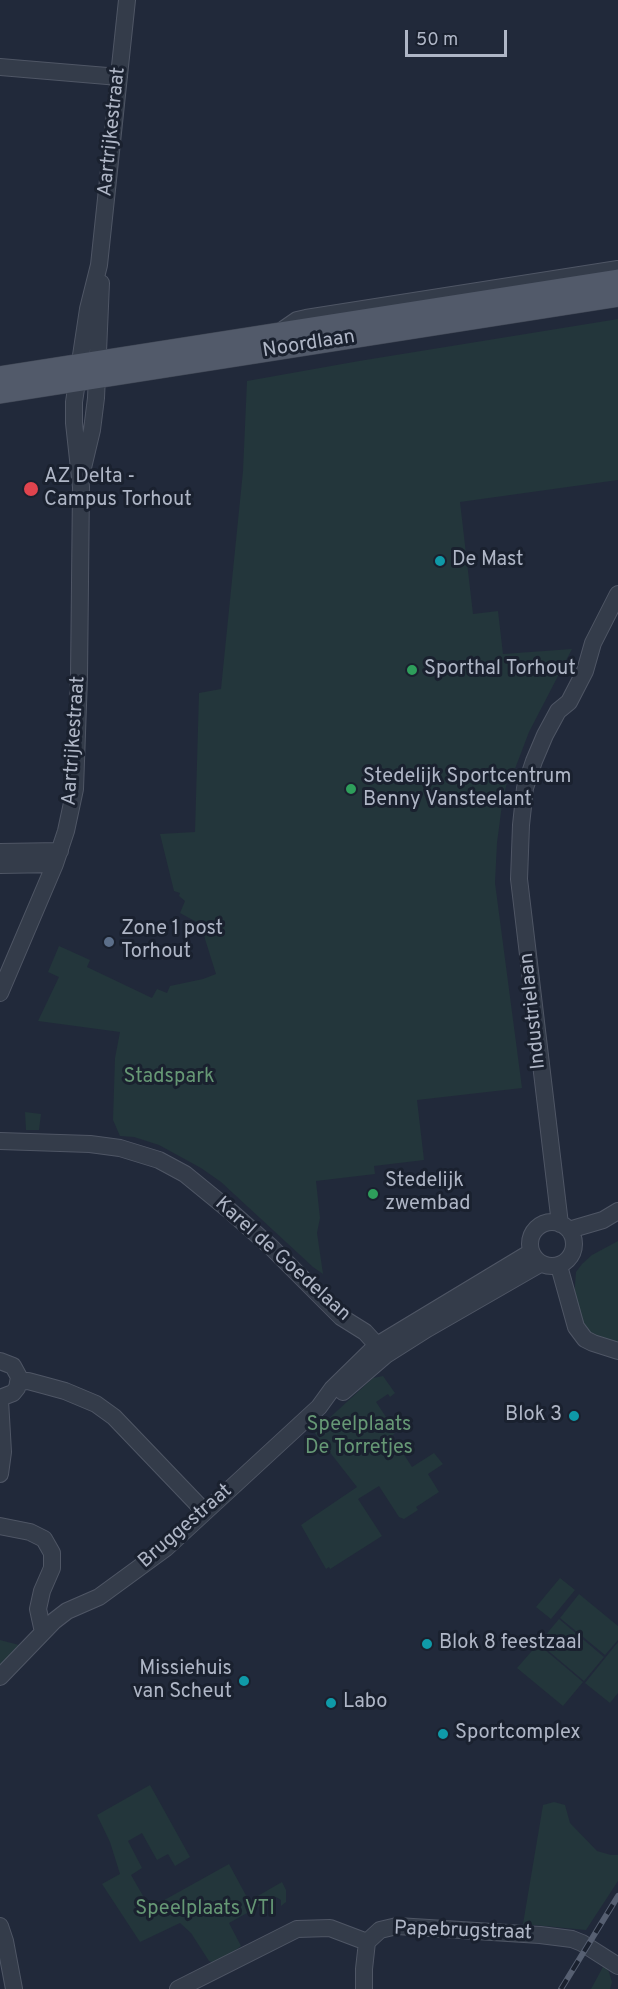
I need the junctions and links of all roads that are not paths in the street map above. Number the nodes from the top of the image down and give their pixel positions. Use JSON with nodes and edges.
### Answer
{"nodes":[{"id":1,"x":127,"y":0,"type":"edge"},
{"id":2,"x":0,"y":68,"type":"edge"},
{"id":3,"x":119,"y":77,"type":"junction"},
{"id":4,"x":618,"y":269,"type":"edge"},
{"id":5,"x":618,"y":280,"type":"edge"},
{"id":6,"x":618,"y":296,"type":"edge"},
{"id":7,"x":278,"y":333,"type":"junction"},
{"id":8,"x":88,"y":371,"type":"junction"},
{"id":9,"x":0,"y":377,"type":"edge"},
{"id":10,"x":0,"y":393,"type":"edge"},
{"id":11,"x":618,"y":594,"type":"edge"},
{"id":12,"x":0,"y":852,"type":"edge"},
{"id":13,"x":58,"y":858,"type":"junction"},
{"id":14,"x":0,"y":865,"type":"edge"},
{"id":15,"x":0,"y":993,"type":"edge"},
{"id":16,"x":0,"y":1141,"type":"edge"},
{"id":17,"x":618,"y":1211,"type":"edge"},
{"id":18,"x":618,"y":1222,"type":"edge"},
{"id":19,"x":568,"y":1233,"type":"junction"},
{"id":20,"x":536,"y":1258,"type":"junction"},
{"id":21,"x":559,"y":1266,"type":"junction"},
{"id":22,"x":382,"y":1350,"type":"junction"},
{"id":23,"x":618,"y":1351,"type":"edge"},
{"id":24,"x":0,"y":1361,"type":"edge"},
{"id":25,"x":19,"y":1382,"type":"junction"},
{"id":26,"x":0,"y":1399,"type":"edge"},
{"id":27,"x":0,"y":1474,"type":"edge"},
{"id":28,"x":205,"y":1512,"type":"junction"},
{"id":29,"x":0,"y":1526,"type":"edge"},
{"id":30,"x":43,"y":1632,"type":"junction"},
{"id":31,"x":0,"y":1677,"type":"edge"},
{"id":32,"x":0,"y":1926,"type":"edge"},
{"id":33,"x":367,"y":1942,"type":"junction"},
{"id":34,"x":618,"y":1966,"type":"edge"},
{"id":35,"x":14,"y":1989,"type":"edge"},
{"id":36,"x":178,"y":1989,"type":"edge"},
{"id":37,"x":364,"y":1989,"type":"edge"}],
"edges":[{"from":1,"to":3,"type":"street","name":"Aartrijkestraat"},
{"from":2,"to":3,"type":"street"},
{"from":3,"to":8,"type":"street","name":"Aartrijkestraat"},
{"from":4,"to":7,"type":"street","name":"Noordlaan"},
{"from":5,"to":7,"type":"main road","name":"Noordlaan"},
{"from":6,"to":8,"type":"main road","name":"Noordlaan"},
{"from":7,"to":8,"type":"main road","name":"Noordlaan"},
{"from":8,"to":9,"type":"main road","name":"Noordlaan"},
{"from":8,"to":10,"type":"main road","name":"Noordlaan"},
{"from":8,"to":13,"type":"street","name":"Aartrijkestraat"},
{"from":11,"to":19,"type":"street","name":"Industrielaan"},
{"from":12,"to":13,"type":"street"},
{"from":13,"to":14,"type":"street"},
{"from":13,"to":15,"type":"street","name":"Aartrijkestraat"},
{"from":16,"to":22,"type":"street","name":"Karel de Goedelaan"},
{"from":17,"to":19,"type":"street"},
{"from":18,"to":19,"type":"street"},
{"from":19,"to":20,"type":"street"},
{"from":19,"to":21,"type":"street"},
{"from":20,"to":21,"type":"street"},
{"from":20,"to":22,"type":"street","name":"Bruggestraat"},
{"from":21,"to":23,"type":"street"},
{"from":22,"to":28,"type":"street","name":"Bruggestraat"},
{"from":24,"to":25,"type":"street"},
{"from":25,"to":26,"type":"street"},
{"from":25,"to":28,"type":"street"},
{"from":26,"to":27,"type":"street"},
{"from":28,"to":30,"type":"street","name":"Bruggestraat"},
{"from":29,"to":30,"type":"street"},
{"from":30,"to":31,"type":"street","name":"Bruggestraat"},
{"from":32,"to":35,"type":"street"},
{"from":33,"to":34,"type":"street","name":"Papebrugstraat"},
{"from":33,"to":36,"type":"street","name":"Papebrugstraat"},
{"from":33,"to":37,"type":"street"}]}
